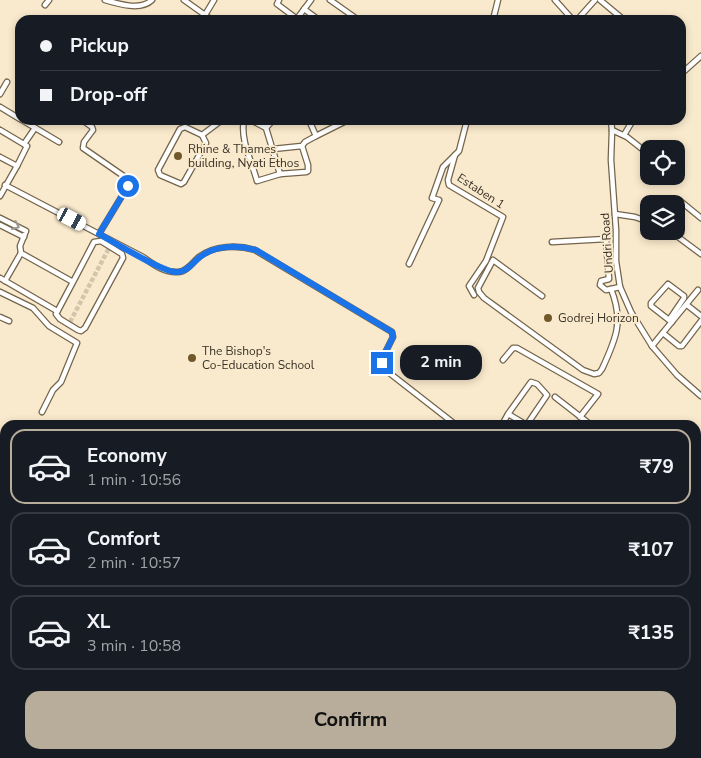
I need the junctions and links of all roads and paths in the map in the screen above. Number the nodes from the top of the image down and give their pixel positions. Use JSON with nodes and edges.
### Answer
{"nodes":[{"id":1,"x":49,"y":0,"type":"edge"},
{"id":2,"x":105,"y":0,"type":"edge"},
{"id":3,"x":152,"y":0,"type":"edge"},
{"id":4,"x":184,"y":0,"type":"edge"},
{"id":5,"x":214,"y":0,"type":"edge"},
{"id":6,"x":279,"y":0,"type":"edge"},
{"id":7,"x":311,"y":0,"type":"edge"},
{"id":8,"x":330,"y":0,"type":"edge"},
{"id":9,"x":498,"y":0,"type":"edge"},
{"id":10,"x":555,"y":0,"type":"edge"},
{"id":11,"x":594,"y":0,"type":"edge"},
{"id":12,"x":600,"y":0,"type":"edge"},
{"id":13,"x":45,"y":4,"type":"dead end"},
{"id":14,"x":304,"y":9,"type":"junction"},
{"id":15,"x":205,"y":15,"type":"joint"},
{"id":16,"x":291,"y":15,"type":"edge"},
{"id":17,"x":299,"y":15,"type":"edge"},
{"id":18,"x":312,"y":15,"type":"edge"},
{"id":19,"x":350,"y":15,"type":"edge"},
{"id":20,"x":494,"y":15,"type":"edge"},
{"id":21,"x":568,"y":15,"type":"edge"},
{"id":22,"x":582,"y":15,"type":"edge"},
{"id":23,"x":618,"y":15,"type":"edge"},
{"id":24,"x":701,"y":56,"type":"edge"},
{"id":25,"x":686,"y":70,"type":"edge"},
{"id":26,"x":7,"y":82,"type":"dead end"},
{"id":27,"x":0,"y":94,"type":"edge"},
{"id":28,"x":0,"y":107,"type":"edge"},
{"id":29,"x":15,"y":116,"type":"edge"},
{"id":30,"x":30,"y":125,"type":"edge"},
{"id":31,"x":89,"y":125,"type":"edge"},
{"id":32,"x":215,"y":125,"type":"edge"},
{"id":33,"x":244,"y":125,"type":"edge"},
{"id":34,"x":260,"y":125,"type":"edge"},
{"id":35,"x":269,"y":125,"type":"edge"},
{"id":36,"x":311,"y":125,"type":"edge"},
{"id":37,"x":338,"y":125,"type":"edge"},
{"id":38,"x":466,"y":125,"type":"edge"},
{"id":39,"x":612,"y":125,"type":"edge"},
{"id":40,"x":630,"y":125,"type":"edge"},
{"id":41,"x":35,"y":128,"type":"junction"},
{"id":42,"x":266,"y":128,"type":"junction"},
{"id":43,"x":0,"y":130,"type":"edge"},
{"id":44,"x":612,"y":130,"type":"junction"},
{"id":45,"x":202,"y":135,"type":"junction"},
{"id":46,"x":624,"y":135,"type":"junction"},
{"id":47,"x":316,"y":136,"type":"junction"},
{"id":48,"x":59,"y":142,"type":"dead end"},
{"id":49,"x":24,"y":144,"type":"junction"},
{"id":50,"x":302,"y":146,"type":"junction"},
{"id":51,"x":640,"y":147,"type":"edge"},
{"id":52,"x":273,"y":150,"type":"junction"},
{"id":53,"x":455,"y":155,"type":"junction"},
{"id":54,"x":0,"y":157,"type":"edge"},
{"id":55,"x":17,"y":166,"type":"junction"},
{"id":56,"x":280,"y":174,"type":"junction"},
{"id":57,"x":5,"y":185,"type":"junction"},
{"id":58,"x":0,"y":196,"type":"edge"},
{"id":59,"x":685,"y":205,"type":"edge"},
{"id":60,"x":615,"y":214,"type":"junction"},
{"id":61,"x":0,"y":218,"type":"edge"},
{"id":62,"x":701,"y":218,"type":"edge"},
{"id":63,"x":640,"y":219,"type":"edge"},
{"id":64,"x":0,"y":225,"type":"edge"},
{"id":65,"x":99,"y":234,"type":"junction"},
{"id":66,"x":24,"y":237,"type":"junction"},
{"id":67,"x":682,"y":240,"type":"edge"},
{"id":68,"x":552,"y":242,"type":"dead end"},
{"id":69,"x":21,"y":253,"type":"junction"},
{"id":70,"x":701,"y":254,"type":"edge"},
{"id":71,"x":409,"y":264,"type":"dead end"},
{"id":72,"x":619,"y":276,"type":"junction"},
{"id":73,"x":0,"y":278,"type":"edge"},
{"id":74,"x":609,"y":279,"type":"junction"},
{"id":75,"x":5,"y":281,"type":"junction"},
{"id":76,"x":73,"y":282,"type":"junction"},
{"id":77,"x":620,"y":287,"type":"junction"},
{"id":78,"x":611,"y":289,"type":"junction"},
{"id":79,"x":698,"y":290,"type":"dead end"},
{"id":80,"x":0,"y":293,"type":"edge"},
{"id":81,"x":474,"y":296,"type":"dead end"},
{"id":82,"x":542,"y":296,"type":"dead end"},
{"id":83,"x":687,"y":305,"type":"junction"},
{"id":84,"x":57,"y":311,"type":"junction"},
{"id":85,"x":701,"y":316,"type":"edge"},
{"id":86,"x":0,"y":317,"type":"edge"},
{"id":87,"x":60,"y":319,"type":"junction"},
{"id":88,"x":9,"y":321,"type":"dead end"},
{"id":89,"x":671,"y":321,"type":"junction"},
{"id":90,"x":701,"y":321,"type":"edge"},
{"id":91,"x":53,"y":329,"type":"junction"},
{"id":92,"x":663,"y":333,"type":"junction"},
{"id":93,"x":652,"y":346,"type":"junction"},
{"id":94,"x":503,"y":360,"type":"dead end"},
{"id":95,"x":701,"y":396,"type":"edge"},
{"id":96,"x":555,"y":397,"type":"dead end"},
{"id":97,"x":42,"y":412,"type":"dead end"},
{"id":98,"x":508,"y":414,"type":"junction"},
{"id":99,"x":580,"y":417,"type":"junction"},
{"id":100,"x":450,"y":420,"type":"edge"},
{"id":101,"x":505,"y":420,"type":"edge"},
{"id":102,"x":518,"y":420,"type":"edge"},
{"id":103,"x":530,"y":420,"type":"edge"},
{"id":104,"x":584,"y":420,"type":"edge"}],
"edges":[{"from":1,"to":13,"type":"street"},
{"from":2,"to":3,"type":"street"},
{"from":4,"to":15,"type":"street"},
{"from":5,"to":15,"type":"street"},
{"from":6,"to":16,"type":"street"},
{"from":7,"to":14,"type":"street"},
{"from":8,"to":19,"type":"street"},
{"from":9,"to":20,"type":"street"},
{"from":10,"to":21,"type":"street"},
{"from":11,"to":22,"type":"street"},
{"from":12,"to":23,"type":"street"},
{"from":14,"to":17,"type":"street"},
{"from":14,"to":18,"type":"street"},
{"from":24,"to":25,"type":"street"},
{"from":26,"to":27,"type":"street"},
{"from":28,"to":29,"type":"street"},
{"from":30,"to":41,"type":"street"},
{"from":31,"to":65,"type":"street"},
{"from":32,"to":45,"type":"street"},
{"from":33,"to":56,"type":"street"},
{"from":34,"to":42,"type":"street"},
{"from":35,"to":42,"type":"street"},
{"from":36,"to":47,"type":"street"},
{"from":37,"to":47,"type":"street"},
{"from":38,"to":53,"type":"street"},
{"from":39,"to":44,"type":"street","name":"Undri Road"},
{"from":40,"to":46,"type":"street"},
{"from":41,"to":48,"type":"street"},
{"from":41,"to":49,"type":"street"},
{"from":42,"to":52,"type":"street"},
{"from":43,"to":49,"type":"street"},
{"from":44,"to":46,"type":"street"},
{"from":44,"to":60,"type":"street","name":"Undri Road"},
{"from":45,"to":45,"type":"street"},
{"from":46,"to":51,"type":"street"},
{"from":47,"to":50,"type":"street"},
{"from":49,"to":55,"type":"street"},
{"from":50,"to":52,"type":"street"},
{"from":50,"to":56,"type":"street"},
{"from":52,"to":56,"type":"street"},
{"from":53,"to":71,"type":"street"},
{"from":53,"to":81,"type":"street","name":"Estaben 1"},
{"from":54,"to":55,"type":"street"},
{"from":55,"to":57,"type":"street"},
{"from":57,"to":58,"type":"street"},
{"from":57,"to":65,"type":"street"},
{"from":59,"to":62,"type":"street"},
{"from":60,"to":63,"type":"street"},
{"from":60,"to":72,"type":"street","name":"Undri Road"},
{"from":61,"to":66,"type":"street","one_way":true},
{"from":64,"to":66,"type":"street"},
{"from":65,"to":100,"type":"street"},
{"from":66,"to":69,"type":"street"},
{"from":67,"to":70,"type":"street"},
{"from":68,"to":74,"type":"street"},
{"from":69,"to":75,"type":"street"},
{"from":69,"to":76,"type":"street"},
{"from":72,"to":74,"type":"street"},
{"from":72,"to":77,"type":"street","name":"Undri Road"},
{"from":73,"to":75,"type":"street"},
{"from":74,"to":78,"type":"street"},
{"from":75,"to":84,"type":"street"},
{"from":76,"to":84,"type":"street"},
{"from":76,"to":87,"type":"street"},
{"from":77,"to":78,"type":"street"},
{"from":77,"to":93,"type":"street","name":"Undri Road"},
{"from":78,"to":82,"type":"street"},
{"from":79,"to":83,"type":"street"},
{"from":80,"to":91,"type":"street"},
{"from":83,"to":85,"type":"street"},
{"from":83,"to":89,"type":"street"},
{"from":84,"to":87,"type":"street"},
{"from":86,"to":88,"type":"street"},
{"from":87,"to":91,"type":"street"},
{"from":89,"to":89,"type":"street"},
{"from":89,"to":92,"type":"street"},
{"from":90,"to":92,"type":"street"},
{"from":91,"to":97,"type":"street"},
{"from":92,"to":93,"type":"street"},
{"from":93,"to":95,"type":"street","name":"Undri Road"},
{"from":94,"to":99,"type":"street"},
{"from":96,"to":99,"type":"street"},
{"from":98,"to":101,"type":"street"},
{"from":98,"to":102,"type":"street"},
{"from":98,"to":103,"type":"street"},
{"from":99,"to":104,"type":"street"}]}
